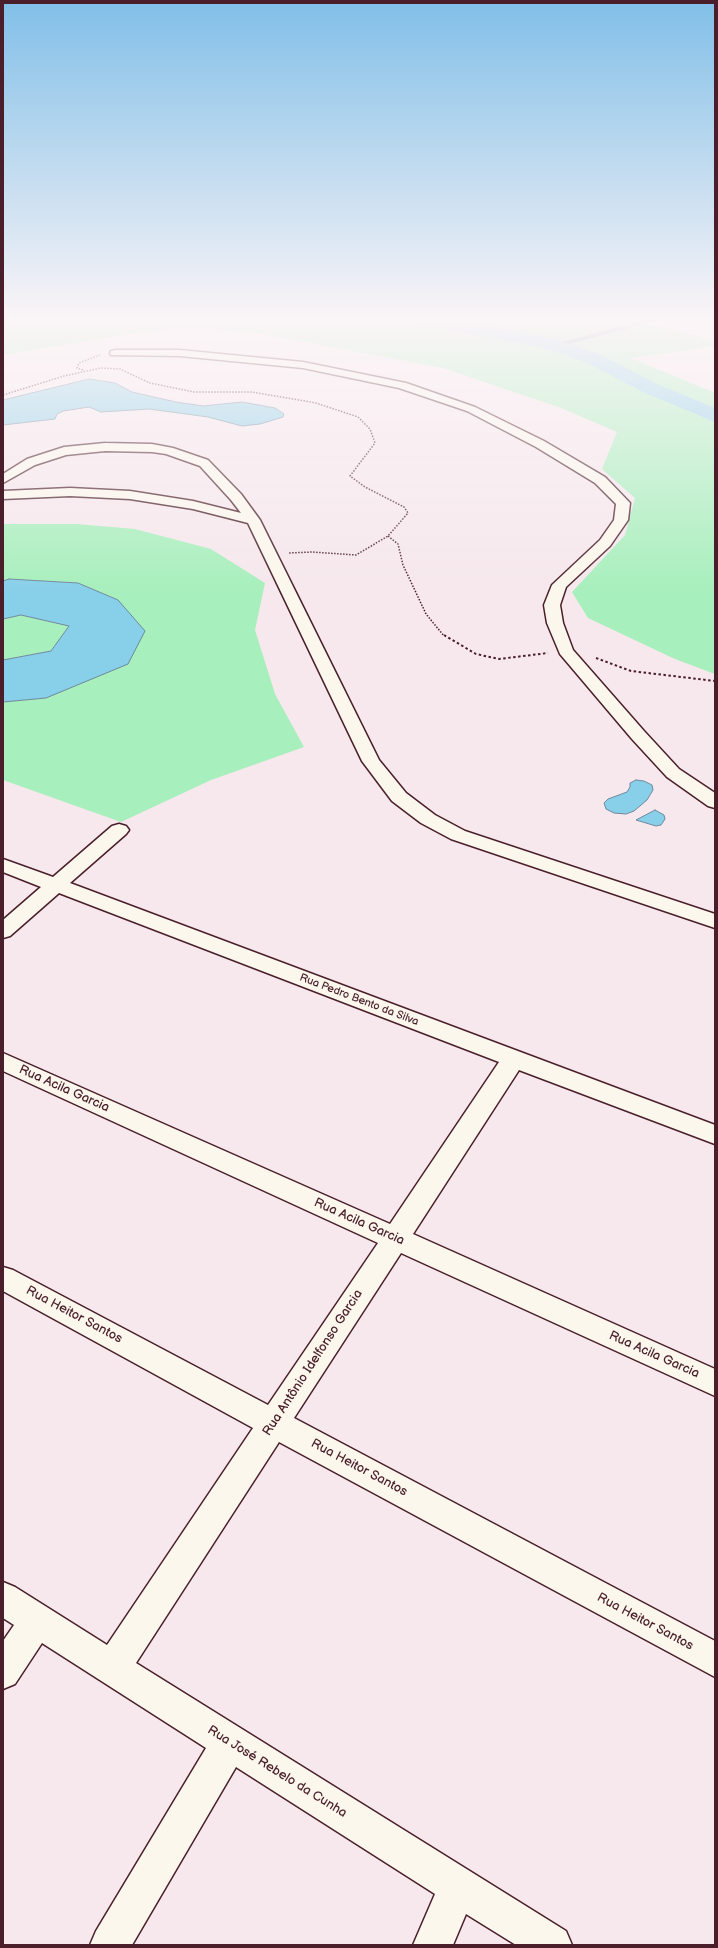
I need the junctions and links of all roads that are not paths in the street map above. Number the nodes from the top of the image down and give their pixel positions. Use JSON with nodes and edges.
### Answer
{"nodes":[{"id":1,"x":471,"y":410,"type":"edge"},
{"id":2,"x":3,"y":479,"type":"edge"},
{"id":3,"x":3,"y":495,"type":"edge"},
{"id":4,"x":253,"y":520,"type":"junction"},
{"id":5,"x":715,"y":802,"type":"edge"},
{"id":6,"x":119,"y":830,"type":"dead end"},
{"id":7,"x":3,"y":865,"type":"edge"},
{"id":8,"x":56,"y":885,"type":"junction"},
{"id":9,"x":715,"y":921,"type":"edge"},
{"id":10,"x":3,"y":931,"type":"edge"},
{"id":11,"x":514,"y":1059,"type":"junction"},
{"id":12,"x":3,"y":1062,"type":"edge"},
{"id":13,"x":715,"y":1135,"type":"edge"},
{"id":14,"x":395,"y":1238,"type":"junction"},
{"id":15,"x":3,"y":1278,"type":"edge"},
{"id":16,"x":715,"y":1383,"type":"edge"},
{"id":17,"x":274,"y":1422,"type":"junction"},
{"id":18,"x":3,"y":1599,"type":"edge"},
{"id":19,"x":38,"y":1620,"type":"junction"},
{"id":20,"x":715,"y":1660,"type":"edge"},
{"id":21,"x":112,"y":1668,"type":"junction"},
{"id":22,"x":3,"y":1672,"type":"edge"},
{"id":23,"x":230,"y":1742,"type":"junction"},
{"id":24,"x":458,"y":1887,"type":"junction"},
{"id":25,"x":110,"y":1945,"type":"edge"},
{"id":26,"x":433,"y":1945,"type":"edge"},
{"id":27,"x":552,"y":1945,"type":"edge"}],
"edges":[{"from":1,"to":5,"type":"street"},
{"from":2,"to":4,"type":"street"},
{"from":3,"to":4,"type":"street"},
{"from":4,"to":9,"type":"street"},
{"from":6,"to":8,"type":"street"},
{"from":7,"to":8,"type":"street","name":"Rua Pedro Bento da Silva"},
{"from":8,"to":10,"type":"street"},
{"from":8,"to":11,"type":"street","name":"Rua Pedro Bento da Silva"},
{"from":11,"to":13,"type":"street","name":"Rua Pedro Bento da Silva"},
{"from":11,"to":14,"type":"street","name":"Rua Antônio Idelfonso Garcia"},
{"from":12,"to":14,"type":"street","name":"Rua Acila Garcia"},
{"from":14,"to":16,"type":"street","name":"Rua Acila Garcia"},
{"from":14,"to":17,"type":"street","name":"Rua Antônio Idelfonso Garcia"},
{"from":15,"to":17,"type":"street","name":"Rua Heitor Santos"},
{"from":17,"to":20,"type":"street","name":"Rua Heitor Santos"},
{"from":17,"to":21,"type":"street","name":"Rua Antônio Idelfonso Garcia"},
{"from":18,"to":19,"type":"street","name":"Rua José Rebelo da Cunha"},
{"from":19,"to":21,"type":"street","name":"Rua José Rebelo da Cunha"},
{"from":19,"to":22,"type":"street"},
{"from":21,"to":23,"type":"street","name":"Rua José Rebelo da Cunha"},
{"from":23,"to":24,"type":"street","name":"Rua José Rebelo da Cunha"},
{"from":23,"to":25,"type":"street"},
{"from":24,"to":26,"type":"street"},
{"from":24,"to":27,"type":"street","name":"Rua José Rebelo da Cunha"}]}
